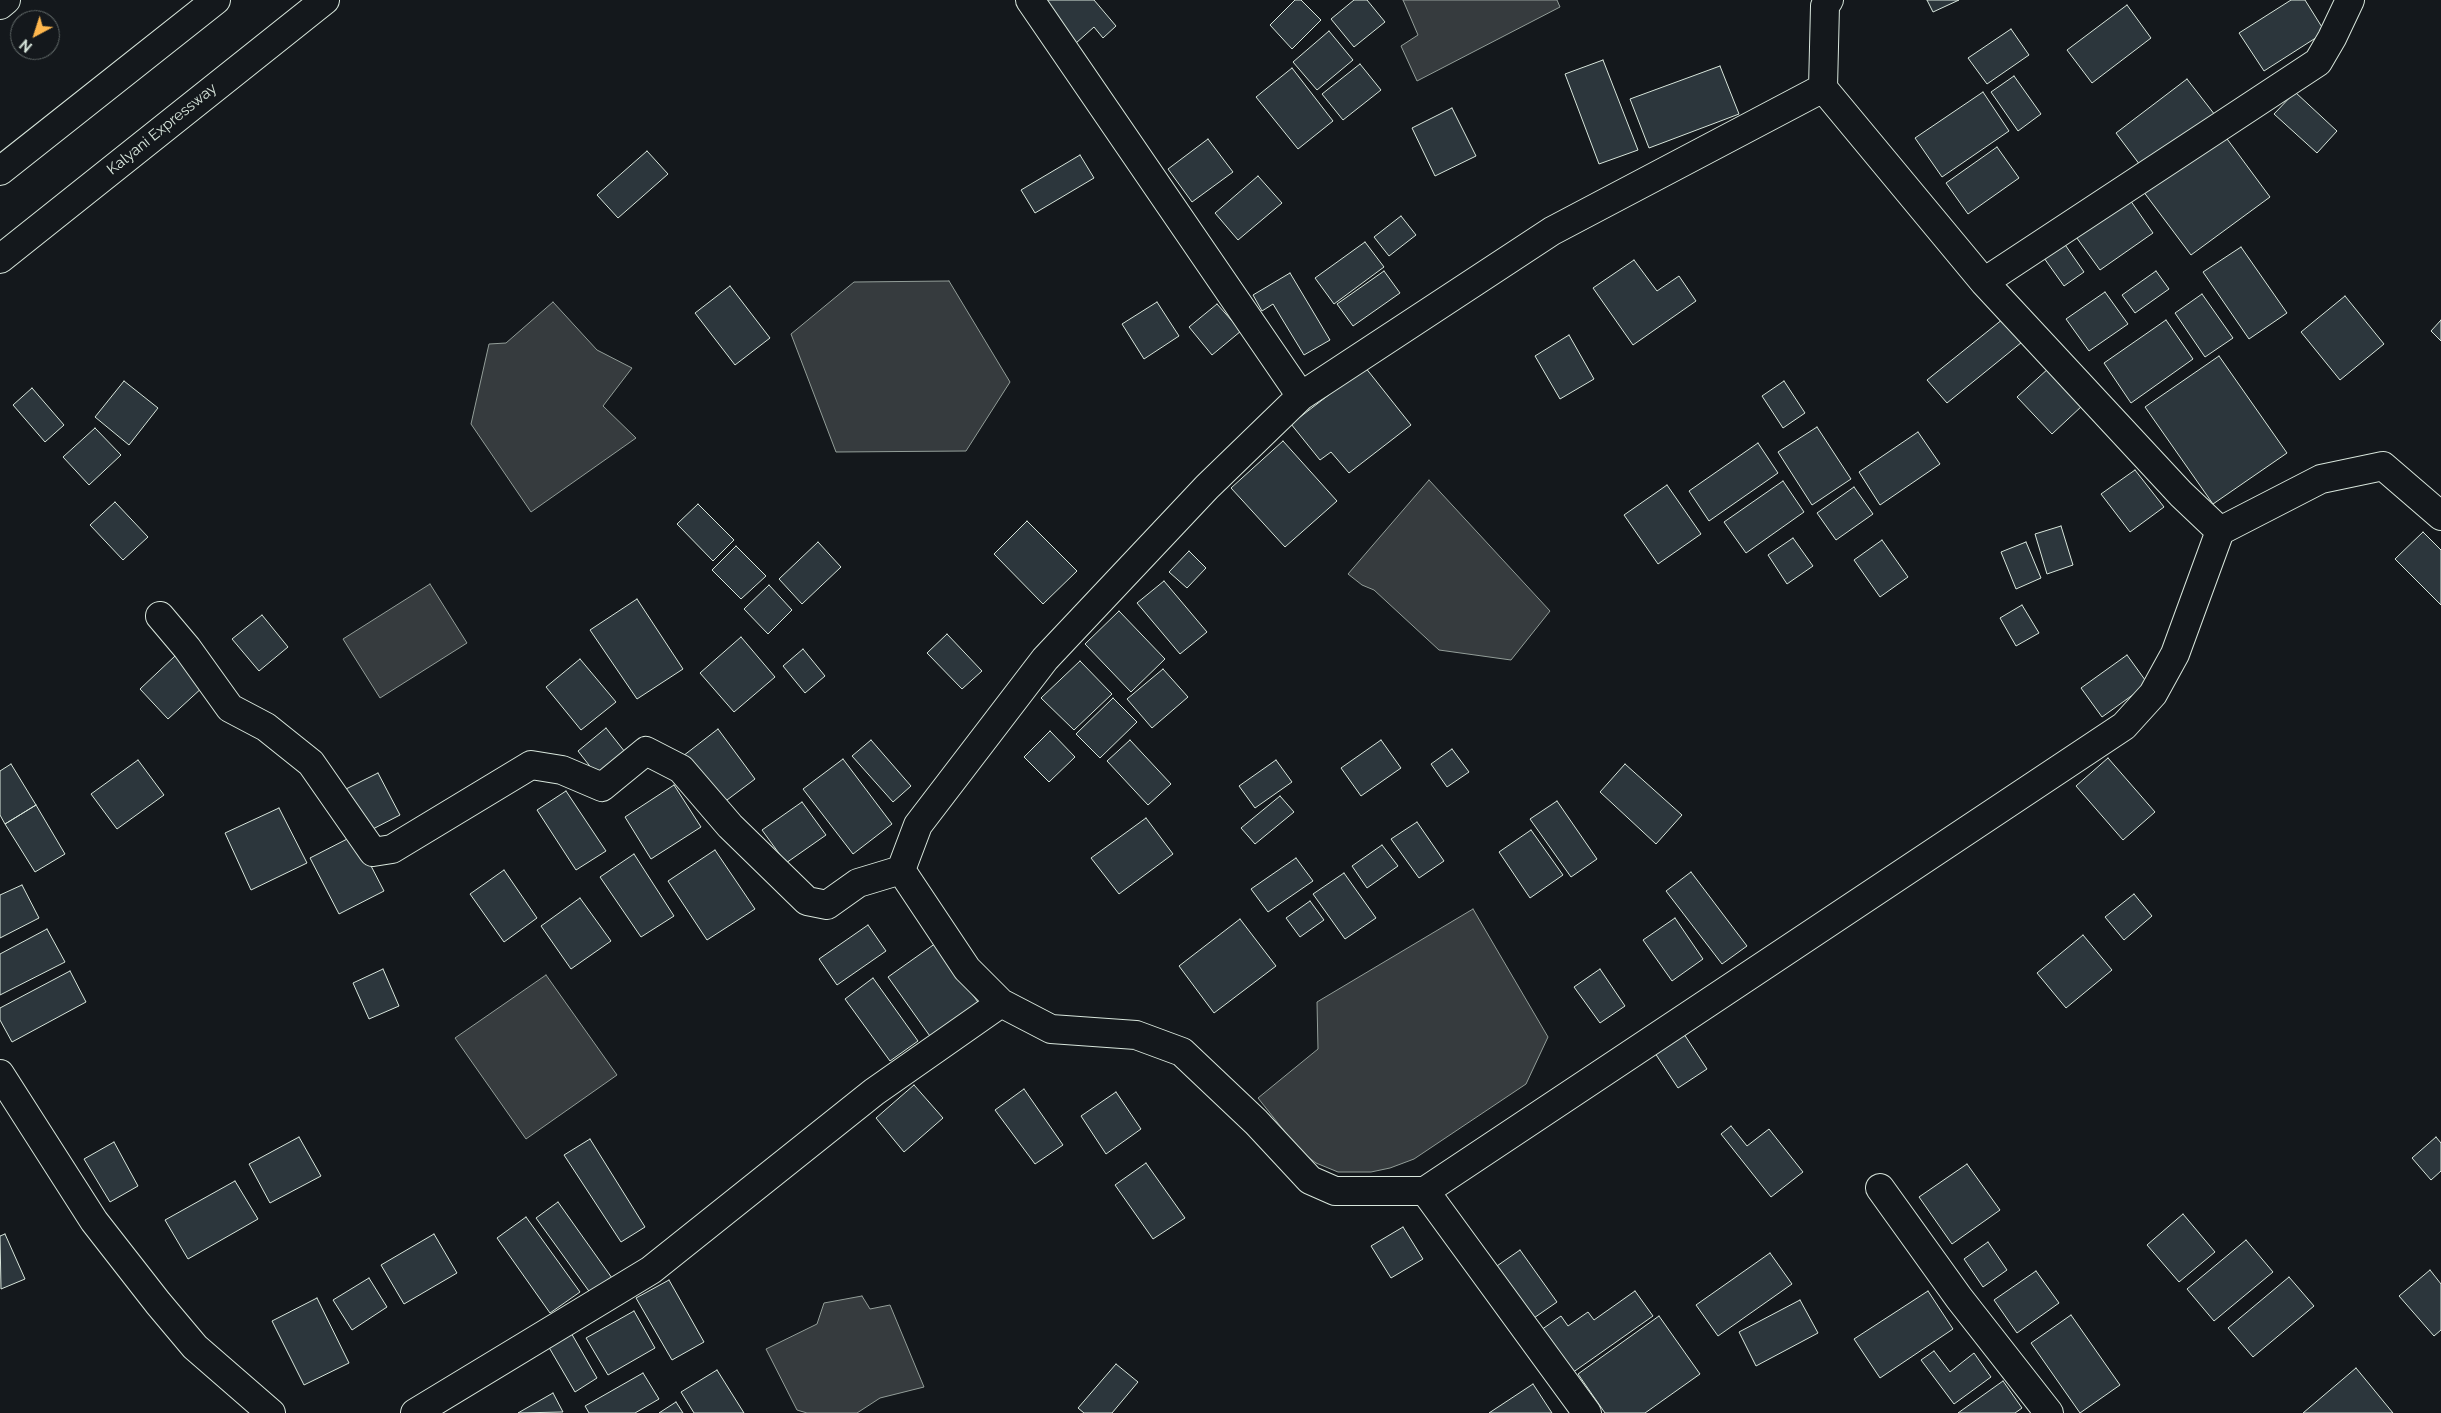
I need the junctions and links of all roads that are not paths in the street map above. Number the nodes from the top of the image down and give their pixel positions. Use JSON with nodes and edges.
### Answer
{"nodes":[{"id":1,"x":6,"y":0,"type":"edge"},
{"id":2,"x":216,"y":0,"type":"edge"},
{"id":3,"x":325,"y":0,"type":"edge"},
{"id":4,"x":1030,"y":0,"type":"edge"},
{"id":5,"x":1829,"y":0,"type":"edge"},
{"id":6,"x":2350,"y":0,"type":"edge"},
{"id":7,"x":0,"y":4,"type":"edge"},
{"id":8,"x":1823,"y":88,"type":"junction"},
{"id":9,"x":0,"y":171,"type":"edge"},
{"id":10,"x":0,"y":259,"type":"edge"},
{"id":11,"x":1984,"y":282,"type":"junction"},
{"id":12,"x":1301,"y":396,"type":"junction"},
{"id":13,"x":2441,"y":516,"type":"edge"},
{"id":14,"x":2220,"y":531,"type":"junction"},
{"id":15,"x":160,"y":616,"type":"dead end"},
{"id":16,"x":902,"y":870,"type":"junction"},
{"id":17,"x":1001,"y":1003,"type":"junction"},
{"id":18,"x":0,"y":1074,"type":"edge"},
{"id":19,"x":1880,"y":1188,"type":"dead end"},
{"id":20,"x":1424,"y":1191,"type":"junction"},
{"id":21,"x":271,"y":1413,"type":"edge"},
{"id":22,"x":415,"y":1413,"type":"edge"},
{"id":23,"x":1587,"y":1413,"type":"edge"},
{"id":24,"x":2048,"y":1413,"type":"edge"}],
"edges":[{"from":1,"to":7,"type":"main road"},
{"from":2,"to":9,"type":"main road"},
{"from":3,"to":10,"type":"main road","name":"Kalyani Expressway"},
{"from":4,"to":12,"type":"main road"},
{"from":5,"to":8,"type":"main road"},
{"from":6,"to":11,"type":"main road"},
{"from":8,"to":11,"type":"main road"},
{"from":8,"to":12,"type":"main road"},
{"from":11,"to":14,"type":"main road"},
{"from":12,"to":16,"type":"main road"},
{"from":13,"to":14,"type":"main road"},
{"from":14,"to":20,"type":"main road"},
{"from":15,"to":16,"type":"main road"},
{"from":16,"to":17,"type":"main road"},
{"from":17,"to":20,"type":"main road"},
{"from":17,"to":22,"type":"main road"},
{"from":18,"to":21,"type":"main road"},
{"from":19,"to":24,"type":"main road"},
{"from":20,"to":23,"type":"main road"}]}
